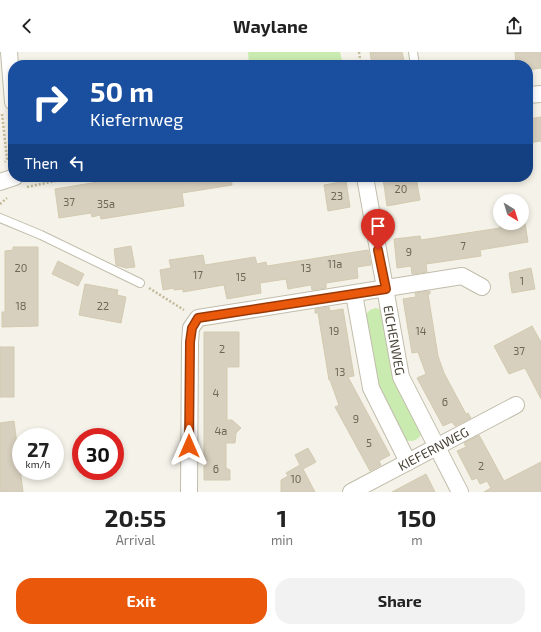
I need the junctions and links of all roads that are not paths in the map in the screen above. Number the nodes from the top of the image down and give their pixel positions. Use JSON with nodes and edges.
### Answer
{"nodes":[{"id":1,"x":6,"y":61,"type":"edge"},
{"id":2,"x":7,"y":105,"type":"edge"},
{"id":3,"x":0,"y":182,"type":"edge"},
{"id":4,"x":20,"y":182,"type":"edge"},
{"id":5,"x":366,"y":182,"type":"edge"},
{"id":6,"x":0,"y":218,"type":"edge"},
{"id":7,"x":140,"y":283,"type":"road end"},
{"id":8,"x":482,"y":287,"type":"dead end"},
{"id":9,"x":386,"y":289,"type":"junction"},
{"id":10,"x":354,"y":294,"type":"junction"},
{"id":11,"x":516,"y":405,"type":"dead end"},
{"id":12,"x":436,"y":447,"type":"junction"},
{"id":13,"x":408,"y":462,"type":"junction"},
{"id":14,"x":189,"y":492,"type":"edge"},
{"id":15,"x":351,"y":492,"type":"edge"},
{"id":16,"x":460,"y":492,"type":"edge"}],
"edges":[{"from":1,"to":2,"type":"street"},
{"from":3,"to":4,"type":"street"},
{"from":5,"to":9,"type":"street","name":"EICHENWEG"},
{"from":6,"to":7,"type":"lane"},
{"from":8,"to":9,"type":"street"},
{"from":9,"to":10,"type":"street"},
{"from":9,"to":12,"type":"street","name":"EICHENWEG"},
{"from":10,"to":13,"type":"street"},
{"from":10,"to":14,"type":"street"},
{"from":11,"to":12,"type":"street","name":"KIEFERNWEG"},
{"from":12,"to":13,"type":"street","name":"KIEFERNWEG"},
{"from":12,"to":16,"type":"street","name":"EICHENWEG"},
{"from":13,"to":15,"type":"street","name":"KIEFERNWEG"}]}
